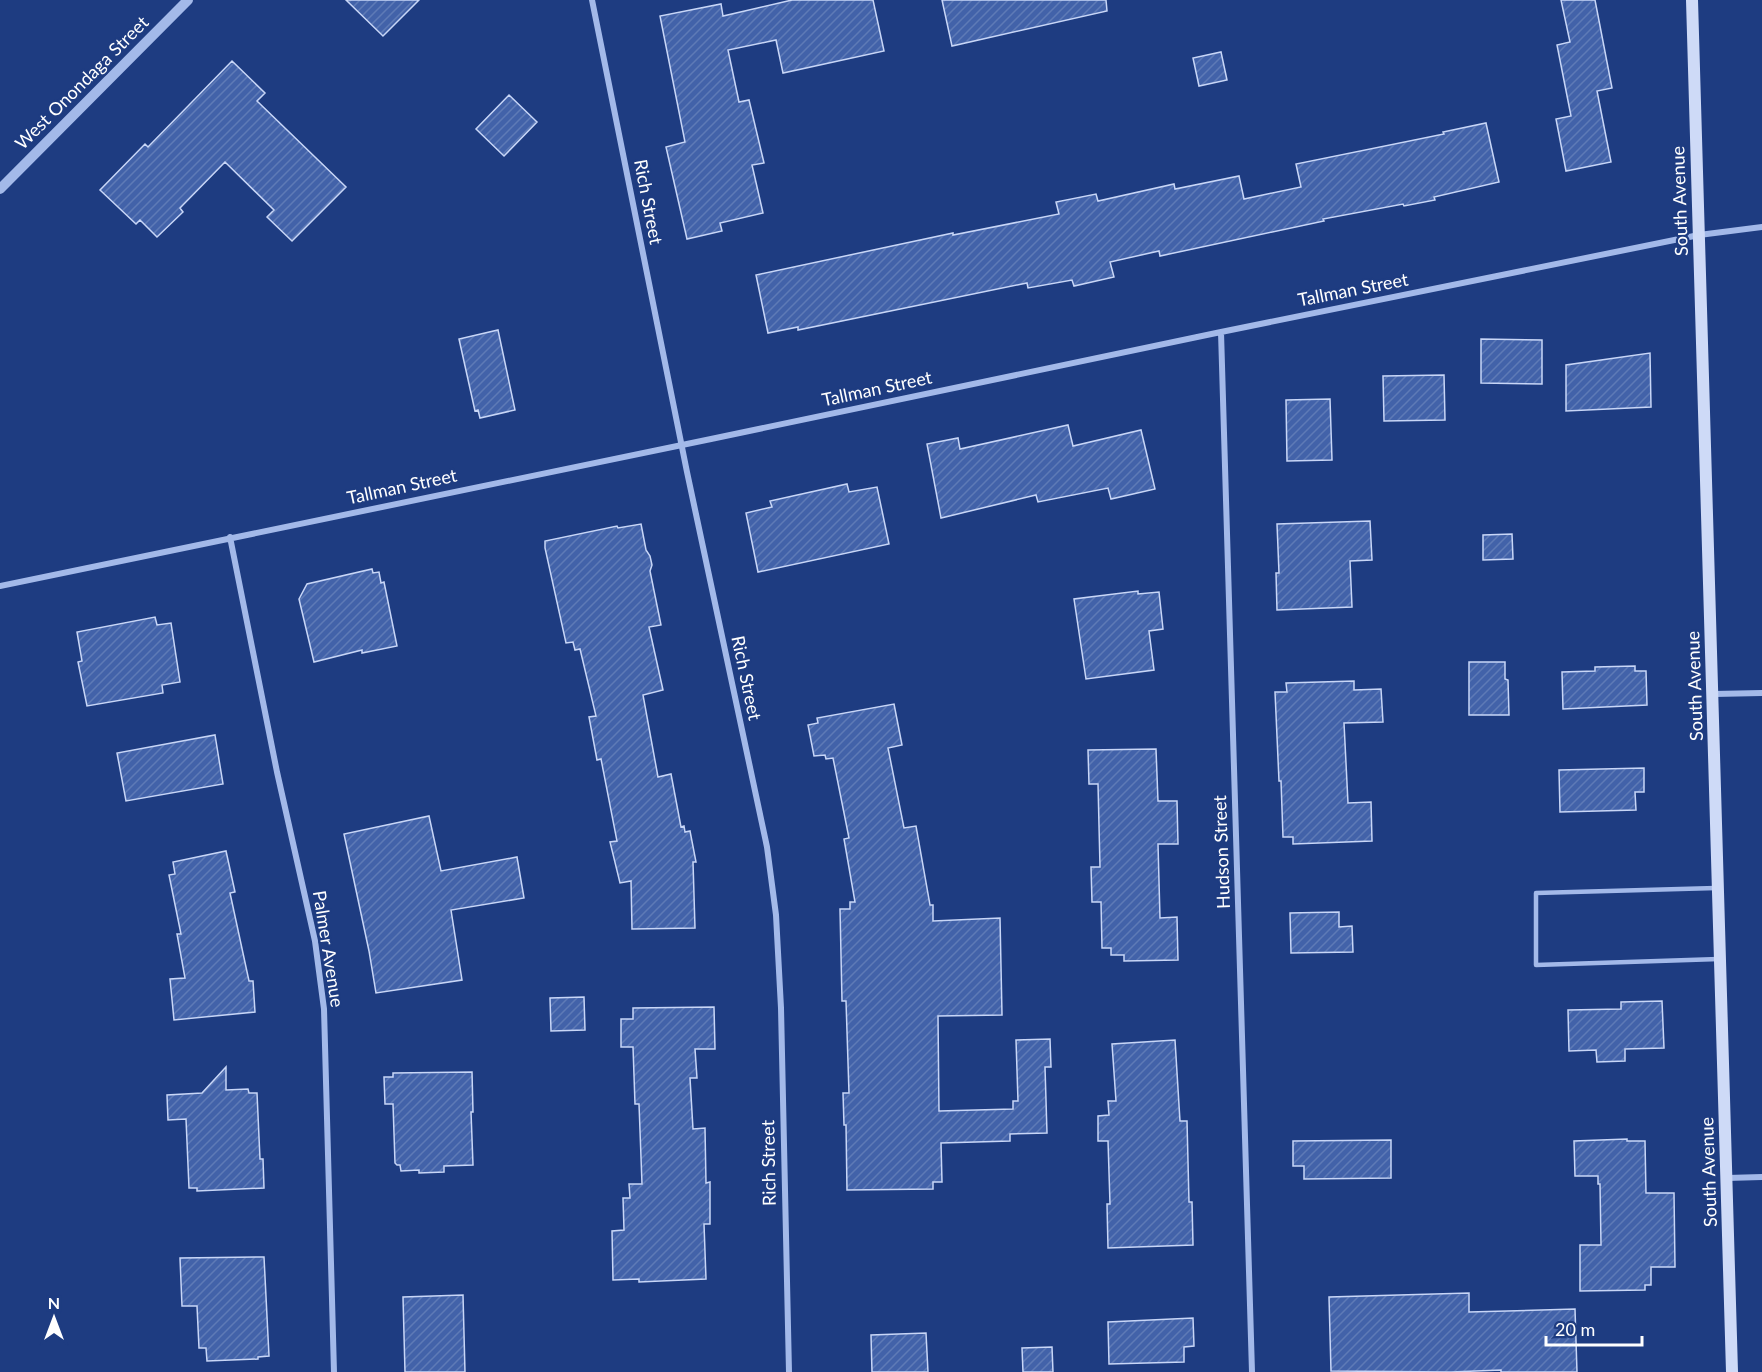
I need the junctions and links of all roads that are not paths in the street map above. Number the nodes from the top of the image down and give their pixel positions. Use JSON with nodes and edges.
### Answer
{"nodes":[{"id":1,"x":188,"y":0,"type":"edge"},
{"id":2,"x":592,"y":0,"type":"edge"},
{"id":3,"x":1692,"y":0,"type":"edge"},
{"id":4,"x":0,"y":189,"type":"edge"},
{"id":5,"x":1762,"y":227,"type":"edge"},
{"id":6,"x":1699,"y":235,"type":"junction"},
{"id":7,"x":1221,"y":332,"type":"junction"},
{"id":8,"x":682,"y":445,"type":"junction"},
{"id":9,"x":230,"y":537,"type":"junction"},
{"id":10,"x":0,"y":586,"type":"edge"},
{"id":11,"x":1762,"y":693,"type":"edge"},
{"id":12,"x":1713,"y":694,"type":"junction"},
{"id":13,"x":1718,"y":887,"type":"junction"},
{"id":14,"x":1721,"y":959,"type":"junction"},
{"id":15,"x":1762,"y":1177,"type":"edge"},
{"id":16,"x":1727,"y":1178,"type":"junction"},
{"id":17,"x":334,"y":1372,"type":"edge"},
{"id":18,"x":789,"y":1372,"type":"edge"},
{"id":19,"x":1252,"y":1372,"type":"edge"},
{"id":20,"x":1732,"y":1372,"type":"edge"}],
"edges":[{"from":1,"to":4,"type":"street","name":"West Onondaga Street"},
{"from":2,"to":8,"type":"street","name":"Rich Street"},
{"from":3,"to":6,"type":"main road","name":"South Avenue"},
{"from":5,"to":6,"type":"street","name":"Tallman Street"},
{"from":6,"to":7,"type":"street","name":"Tallman Street"},
{"from":6,"to":12,"type":"main road","name":"South Avenue"},
{"from":7,"to":8,"type":"street","name":"Tallman Street"},
{"from":7,"to":19,"type":"street","name":"Hudson Street"},
{"from":8,"to":9,"type":"street","name":"Tallman Street"},
{"from":8,"to":18,"type":"street","name":"Rich Street"},
{"from":9,"to":10,"type":"street","name":"Tallman Street"},
{"from":9,"to":17,"type":"street","name":"Palmer Avenue"},
{"from":11,"to":12,"type":"street"},
{"from":12,"to":13,"type":"main road","name":"South Avenue"},
{"from":13,"to":14,"type":"main road","name":"South Avenue"},
{"from":13,"to":14,"type":"lane"},
{"from":14,"to":16,"type":"main road","name":"South Avenue"},
{"from":15,"to":16,"type":"street"},
{"from":16,"to":20,"type":"main road","name":"South Avenue"}]}
